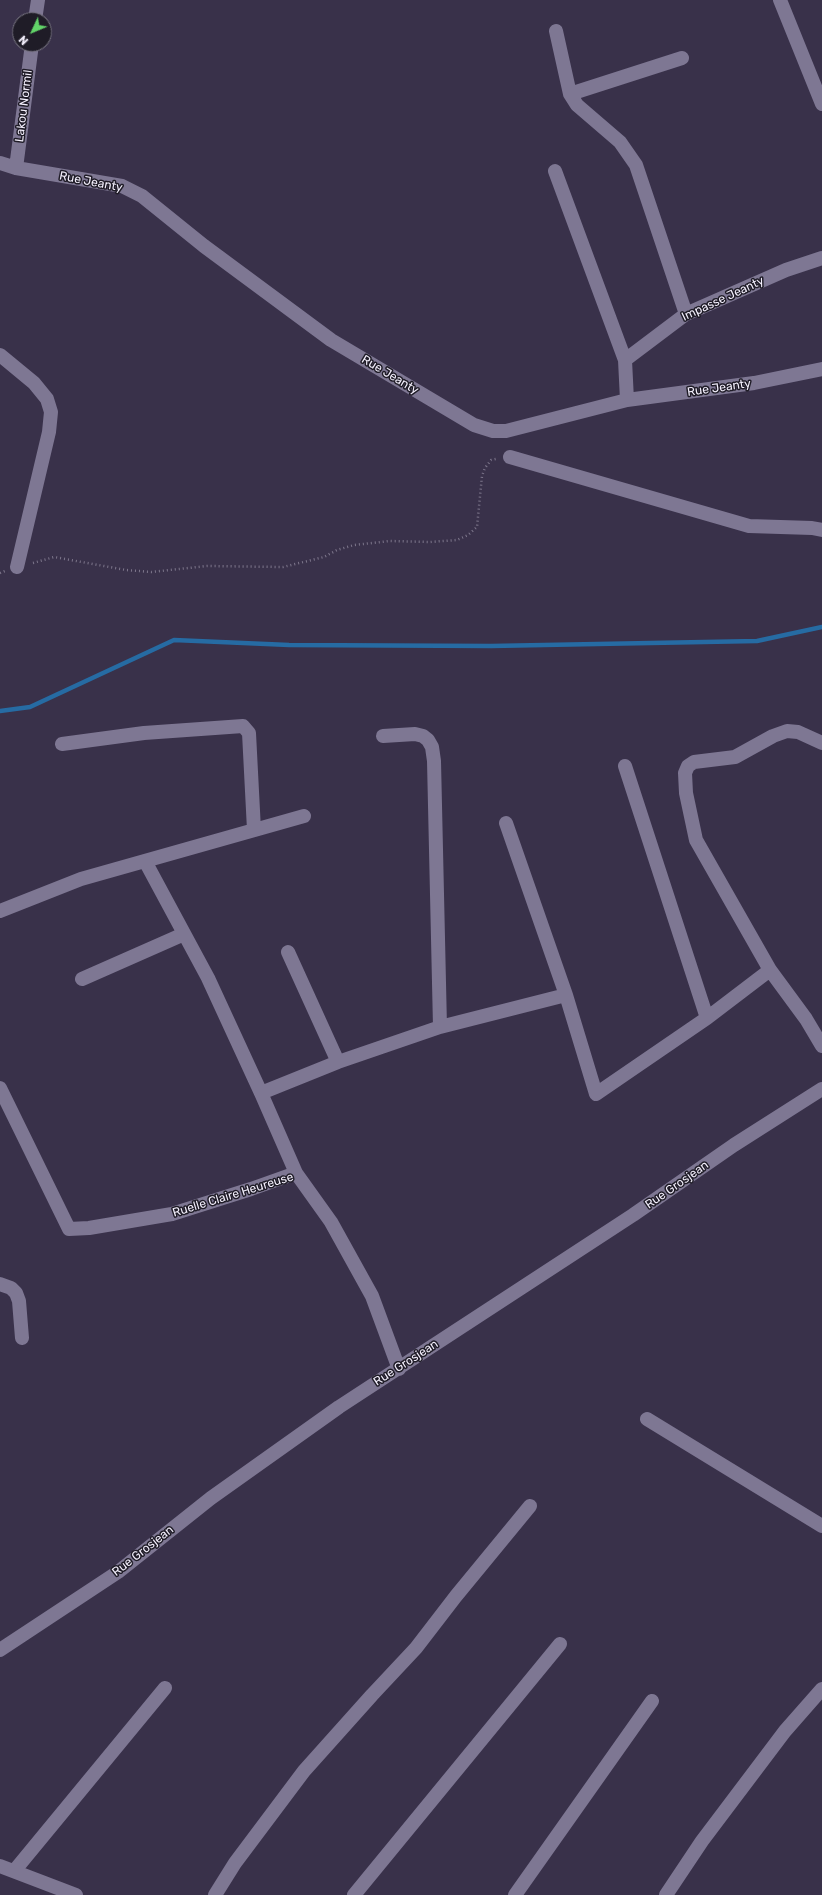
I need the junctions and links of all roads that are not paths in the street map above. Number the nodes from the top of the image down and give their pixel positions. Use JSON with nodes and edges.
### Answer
{"nodes":[{"id":1,"x":38,"y":0,"type":"edge"},
{"id":2,"x":780,"y":0,"type":"edge"},
{"id":3,"x":36,"y":12,"type":"edge"},
{"id":4,"x":556,"y":31,"type":"dead end"},
{"id":5,"x":31,"y":52,"type":"edge"},
{"id":6,"x":682,"y":58,"type":"dead end"},
{"id":7,"x":570,"y":94,"type":"junction"},
{"id":8,"x":822,"y":104,"type":"edge"},
{"id":9,"x":0,"y":163,"type":"edge"},
{"id":10,"x":16,"y":168,"type":"junction"},
{"id":11,"x":556,"y":170,"type":"dead end"},
{"id":12,"x":822,"y":258,"type":"edge"},
{"id":13,"x":686,"y":314,"type":"junction"},
{"id":14,"x":0,"y":354,"type":"edge"},
{"id":15,"x":625,"y":360,"type":"junction"},
{"id":16,"x":822,"y":369,"type":"edge"},
{"id":17,"x":627,"y":400,"type":"junction"},
{"id":18,"x":510,"y":457,"type":"road end"},
{"id":19,"x":822,"y":530,"type":"edge"},
{"id":20,"x":18,"y":567,"type":"road end"},
{"id":21,"x":382,"y":736,"type":"dead end"},
{"id":22,"x":822,"y":743,"type":"edge"},
{"id":23,"x":62,"y":744,"type":"dead end"},
{"id":24,"x":625,"y":766,"type":"dead end"},
{"id":25,"x":304,"y":816,"type":"dead end"},
{"id":26,"x":506,"y":823,"type":"dead end"},
{"id":27,"x":254,"y":830,"type":"junction"},
{"id":28,"x":145,"y":861,"type":"junction"},
{"id":29,"x":0,"y":912,"type":"edge"},
{"id":30,"x":184,"y":934,"type":"junction"},
{"id":31,"x":288,"y":952,"type":"dead end"},
{"id":32,"x":770,"y":970,"type":"junction"},
{"id":33,"x":82,"y":978,"type":"dead end"},
{"id":34,"x":566,"y":995,"type":"junction"},
{"id":35,"x":707,"y":1018,"type":"junction"},
{"id":36,"x":440,"y":1027,"type":"junction"},
{"id":37,"x":822,"y":1046,"type":"edge"},
{"id":38,"x":338,"y":1062,"type":"junction"},
{"id":39,"x":0,"y":1088,"type":"edge"},
{"id":40,"x":822,"y":1089,"type":"edge"},
{"id":41,"x":261,"y":1093,"type":"junction"},
{"id":42,"x":296,"y":1173,"type":"junction"},
{"id":43,"x":0,"y":1284,"type":"edge"},
{"id":44,"x":22,"y":1338,"type":"dead end"},
{"id":45,"x":399,"y":1368,"type":"junction"},
{"id":46,"x":647,"y":1419,"type":"dead end"},
{"id":47,"x":530,"y":1506,"type":"dead end"},
{"id":48,"x":822,"y":1526,"type":"edge"},
{"id":49,"x":560,"y":1644,"type":"dead end"},
{"id":50,"x":0,"y":1650,"type":"edge"},
{"id":51,"x":165,"y":1688,"type":"dead end"},
{"id":52,"x":822,"y":1689,"type":"edge"},
{"id":53,"x":652,"y":1702,"type":"dead end"},
{"id":54,"x":0,"y":1866,"type":"edge"},
{"id":55,"x":15,"y":1870,"type":"junction"},
{"id":56,"x":76,"y":1895,"type":"edge"},
{"id":57,"x":215,"y":1895,"type":"edge"},
{"id":58,"x":354,"y":1895,"type":"edge"},
{"id":59,"x":515,"y":1895,"type":"edge"},
{"id":60,"x":666,"y":1895,"type":"edge"}],
"edges":[{"from":1,"to":3,"type":"street"},
{"from":2,"to":8,"type":"street"},
{"from":4,"to":7,"type":"street"},
{"from":5,"to":10,"type":"street","name":"Lakou Normil"},
{"from":6,"to":7,"type":"street"},
{"from":7,"to":13,"type":"street"},
{"from":9,"to":10,"type":"street","name":"Rue Jeanty"},
{"from":10,"to":17,"type":"street","name":"Rue Jeanty"},
{"from":11,"to":15,"type":"street"},
{"from":12,"to":13,"type":"street","name":"Impasse Jeanty"},
{"from":13,"to":15,"type":"street","name":"Impasse Jeanty"},
{"from":14,"to":20,"type":"street"},
{"from":15,"to":17,"type":"street"},
{"from":16,"to":17,"type":"street","name":"Rue Jeanty"},
{"from":18,"to":19,"type":"street"},
{"from":21,"to":36,"type":"street"},
{"from":22,"to":32,"type":"street"},
{"from":23,"to":27,"type":"street"},
{"from":24,"to":35,"type":"street"},
{"from":25,"to":27,"type":"street"},
{"from":26,"to":34,"type":"street"},
{"from":27,"to":28,"type":"street"},
{"from":28,"to":29,"type":"street"},
{"from":28,"to":30,"type":"street"},
{"from":30,"to":33,"type":"street"},
{"from":30,"to":41,"type":"street"},
{"from":31,"to":38,"type":"street"},
{"from":32,"to":35,"type":"street"},
{"from":32,"to":37,"type":"street"},
{"from":34,"to":35,"type":"street"},
{"from":34,"to":36,"type":"street"},
{"from":36,"to":38,"type":"street"},
{"from":38,"to":41,"type":"street"},
{"from":39,"to":42,"type":"street","name":"Ruelle Claire Heureuse"},
{"from":40,"to":45,"type":"street","name":"Rue Grosjean"},
{"from":41,"to":42,"type":"street"},
{"from":42,"to":45,"type":"street","name":"Ruelle Claire Heureuse"},
{"from":43,"to":44,"type":"street"},
{"from":45,"to":50,"type":"street","name":"Rue Grosjean"},
{"from":46,"to":48,"type":"street"},
{"from":47,"to":57,"type":"street"},
{"from":49,"to":58,"type":"street"},
{"from":51,"to":55,"type":"street"},
{"from":52,"to":60,"type":"street"},
{"from":53,"to":59,"type":"street"},
{"from":54,"to":55,"type":"street"},
{"from":55,"to":56,"type":"street"}]}
